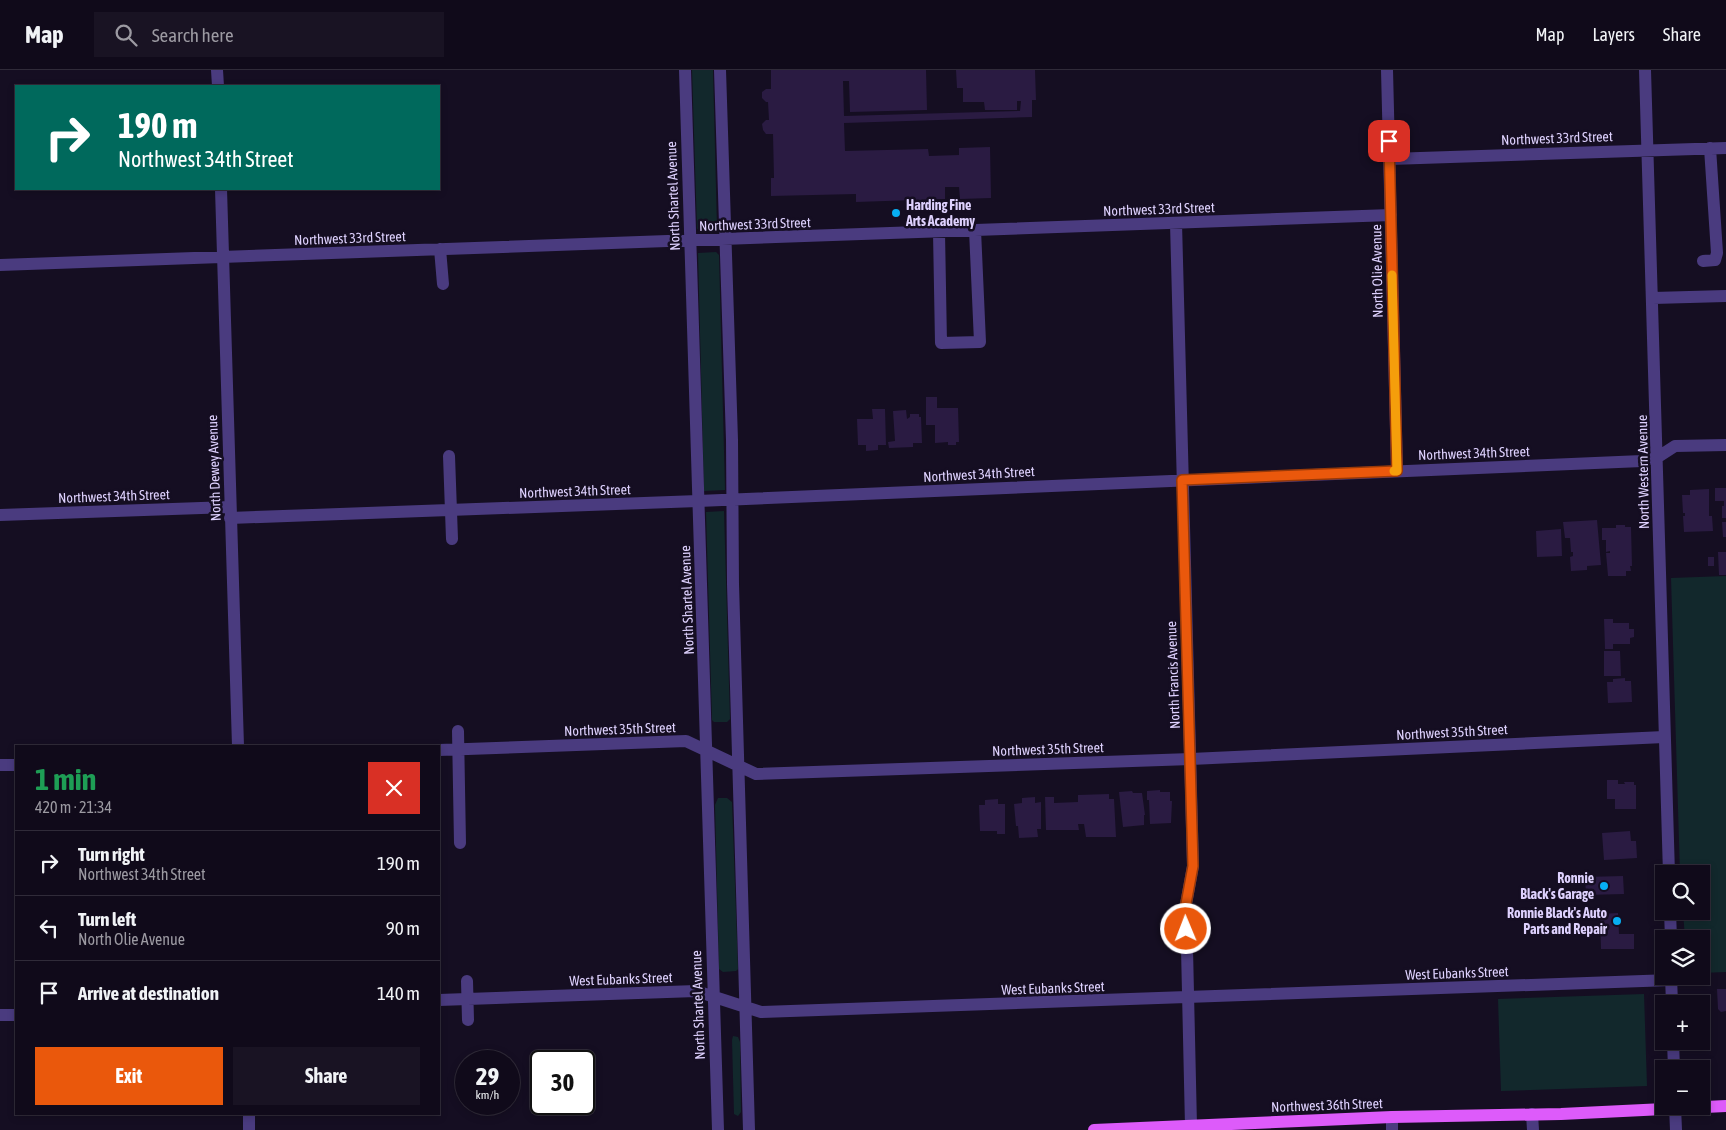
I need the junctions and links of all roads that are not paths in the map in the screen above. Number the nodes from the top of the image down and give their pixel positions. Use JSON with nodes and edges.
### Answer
{"nodes":[{"id":1,"x":218,"y":70,"type":"edge"},
{"id":2,"x":685,"y":70,"type":"edge"},
{"id":3,"x":720,"y":70,"type":"edge"},
{"id":4,"x":1387,"y":70,"type":"edge"},
{"id":5,"x":1645,"y":70,"type":"edge"},
{"id":6,"x":218,"y":85,"type":"edge"},
{"id":7,"x":1710,"y":148,"type":"junction"},
{"id":8,"x":1726,"y":148,"type":"edge"},
{"id":9,"x":1648,"y":150,"type":"junction"},
{"id":10,"x":1390,"y":159,"type":"junction"},
{"id":11,"x":221,"y":190,"type":"edge"},
{"id":12,"x":1390,"y":216,"type":"junction"},
{"id":13,"x":1176,"y":223,"type":"junction"},
{"id":14,"x":975,"y":230,"type":"junction"},
{"id":15,"x":939,"y":232,"type":"junction"},
{"id":16,"x":726,"y":240,"type":"junction"},
{"id":17,"x":689,"y":241,"type":"junction"},
{"id":18,"x":440,"y":250,"type":"junction"},
{"id":19,"x":224,"y":257,"type":"junction"},
{"id":20,"x":1703,"y":261,"type":"dead end"},
{"id":21,"x":0,"y":265,"type":"edge"},
{"id":22,"x":443,"y":284,"type":"dead end"},
{"id":23,"x":1726,"y":296,"type":"edge"},
{"id":24,"x":1653,"y":298,"type":"junction"},
{"id":25,"x":1726,"y":445,"type":"edge"},
{"id":26,"x":449,"y":456,"type":"dead end"},
{"id":27,"x":1658,"y":457,"type":"junction"},
{"id":28,"x":1397,"y":471,"type":"junction"},
{"id":29,"x":1182,"y":480,"type":"junction"},
{"id":30,"x":732,"y":500,"type":"junction"},
{"id":31,"x":698,"y":501,"type":"junction"},
{"id":32,"x":451,"y":510,"type":"junction"},
{"id":33,"x":230,"y":513,"type":"junction"},
{"id":34,"x":0,"y":515,"type":"edge"},
{"id":35,"x":452,"y":539,"type":"dead end"},
{"id":36,"x":458,"y":731,"type":"dead end"},
{"id":37,"x":1664,"y":737,"type":"junction"},
{"id":38,"x":238,"y":745,"type":"edge"},
{"id":39,"x":458,"y":749,"type":"junction"},
{"id":40,"x":440,"y":750,"type":"edge"},
{"id":41,"x":706,"y":750,"type":"junction"},
{"id":42,"x":1191,"y":759,"type":"junction"},
{"id":43,"x":0,"y":765,"type":"edge"},
{"id":44,"x":15,"y":765,"type":"edge"},
{"id":45,"x":738,"y":765,"type":"junction"},
{"id":46,"x":460,"y":843,"type":"dead end"},
{"id":47,"x":1669,"y":865,"type":"edge"},
{"id":48,"x":1655,"y":979,"type":"edge"},
{"id":49,"x":467,"y":981,"type":"dead end"},
{"id":50,"x":713,"y":996,"type":"junction"},
{"id":51,"x":1189,"y":998,"type":"junction"},
{"id":52,"x":468,"y":999,"type":"junction"},
{"id":53,"x":440,"y":1000,"type":"edge"},
{"id":54,"x":746,"y":1008,"type":"junction"},
{"id":55,"x":15,"y":1014,"type":"edge"},
{"id":56,"x":0,"y":1015,"type":"edge"},
{"id":57,"x":468,"y":1020,"type":"dead end"},
{"id":58,"x":1726,"y":1106,"type":"edge"},
{"id":59,"x":1710,"y":1107,"type":"edge"},
{"id":60,"x":1655,"y":1109,"type":"edge"},
{"id":61,"x":1532,"y":1114,"type":"junction"},
{"id":62,"x":249,"y":1115,"type":"edge"},
{"id":63,"x":1675,"y":1115,"type":"edge"},
{"id":64,"x":1392,"y":1124,"type":"edge"},
{"id":65,"x":1191,"y":1126,"type":"junction"},
{"id":66,"x":249,"y":1130,"type":"edge"},
{"id":67,"x":718,"y":1130,"type":"edge"},
{"id":68,"x":749,"y":1130,"type":"edge"},
{"id":69,"x":1094,"y":1130,"type":"edge"},
{"id":70,"x":1533,"y":1130,"type":"edge"},
{"id":71,"x":1676,"y":1130,"type":"edge"}],
"edges":[{"from":1,"to":6,"type":"street"},
{"from":2,"to":17,"type":"street","name":"North Shartel Avenue"},
{"from":3,"to":16,"type":"street"},
{"from":4,"to":10,"type":"street","name":"North Olie Avenue"},
{"from":5,"to":9,"type":"street","name":"North Western Avenue"},
{"from":7,"to":8,"type":"street","name":"Northwest 33rd Street"},
{"from":7,"to":9,"type":"street","name":"Northwest 33rd Street"},
{"from":7,"to":20,"type":"street"},
{"from":9,"to":10,"type":"street","name":"Northwest 33rd Street"},
{"from":9,"to":24,"type":"street","name":"North Western Avenue"},
{"from":10,"to":12,"type":"street","name":"North Olie Avenue"},
{"from":11,"to":19,"type":"street","name":"North Dewey Avenue"},
{"from":12,"to":13,"type":"street","name":"Northwest 33rd Street"},
{"from":12,"to":28,"type":"street","name":"North Olie Avenue"},
{"from":13,"to":14,"type":"street","name":"Northwest 33rd Street"},
{"from":13,"to":29,"type":"street","name":"North Francis Avenue"},
{"from":14,"to":15,"type":"street","name":"Northwest 33rd Street"},
{"from":14,"to":15,"type":"street"},
{"from":15,"to":16,"type":"street","name":"Northwest 33rd Street"},
{"from":16,"to":17,"type":"street","name":"Northwest 33rd Street"},
{"from":16,"to":30,"type":"street"},
{"from":17,"to":18,"type":"street","name":"Northwest 33rd Street"},
{"from":17,"to":31,"type":"street","name":"North Shartel Avenue"},
{"from":18,"to":19,"type":"street","name":"Northwest 33rd Street"},
{"from":18,"to":22,"type":"street"},
{"from":19,"to":21,"type":"street","name":"Northwest 33rd Street"},
{"from":19,"to":33,"type":"street","name":"North Dewey Avenue"},
{"from":23,"to":24,"type":"street"},
{"from":24,"to":27,"type":"street","name":"North Western Avenue"},
{"from":25,"to":27,"type":"street","name":"Northwest 34th Street"},
{"from":26,"to":32,"type":"street"},
{"from":27,"to":28,"type":"street","name":"Northwest 34th Street"},
{"from":27,"to":37,"type":"street","name":"North Western Avenue"},
{"from":28,"to":29,"type":"street","name":"Northwest 34th Street"},
{"from":29,"to":30,"type":"street","name":"Northwest 34th Street"},
{"from":29,"to":42,"type":"street","name":"North Francis Avenue"},
{"from":30,"to":31,"type":"street","name":"Northwest 34th Street"},
{"from":30,"to":45,"type":"street"},
{"from":31,"to":32,"type":"street","name":"Northwest 34th Street"},
{"from":31,"to":41,"type":"street","name":"North Shartel Avenue"},
{"from":32,"to":33,"type":"street","name":"Northwest 34th Street"},
{"from":32,"to":35,"type":"street"},
{"from":33,"to":34,"type":"street","name":"Northwest 34th Street"},
{"from":33,"to":38,"type":"street","name":"North Dewey Avenue"},
{"from":36,"to":39,"type":"street"},
{"from":37,"to":42,"type":"street","name":"Northwest 35th Street"},
{"from":37,"to":47,"type":"street","name":"North Western Avenue"},
{"from":39,"to":40,"type":"street","name":"Northwest 35th Street"},
{"from":39,"to":41,"type":"street","name":"Northwest 35th Street"},
{"from":39,"to":46,"type":"street"},
{"from":41,"to":45,"type":"street","name":"Northwest 35th Street"},
{"from":41,"to":50,"type":"street","name":"North Shartel Avenue"},
{"from":42,"to":45,"type":"street","name":"Northwest 35th Street"},
{"from":42,"to":51,"type":"street","name":"North Francis Avenue"},
{"from":43,"to":44,"type":"street"},
{"from":45,"to":54,"type":"street"},
{"from":48,"to":51,"type":"street","name":"West Eubanks Street"},
{"from":49,"to":52,"type":"street"},
{"from":50,"to":52,"type":"street","name":"West Eubanks Street"},
{"from":50,"to":54,"type":"street","name":"West Eubanks Street"},
{"from":50,"to":67,"type":"street","name":"North Shartel Avenue"},
{"from":51,"to":54,"type":"street","name":"West Eubanks Street"},
{"from":51,"to":65,"type":"street","name":"North Francis Avenue"},
{"from":52,"to":53,"type":"street","name":"West Eubanks Street"},
{"from":52,"to":57,"type":"street"},
{"from":54,"to":68,"type":"street"},
{"from":55,"to":56,"type":"street"},
{"from":58,"to":59,"type":"main road"},
{"from":60,"to":61,"type":"main road","name":"Northwest 36th Street"},
{"from":61,"to":64,"type":"main road","name":"Northwest 36th Street"},
{"from":61,"to":70,"type":"street"},
{"from":62,"to":66,"type":"street"},
{"from":63,"to":71,"type":"street"},
{"from":64,"to":65,"type":"main road","name":"Northwest 36th Street"},
{"from":65,"to":69,"type":"main road","name":"Northwest 36th Street"}]}
